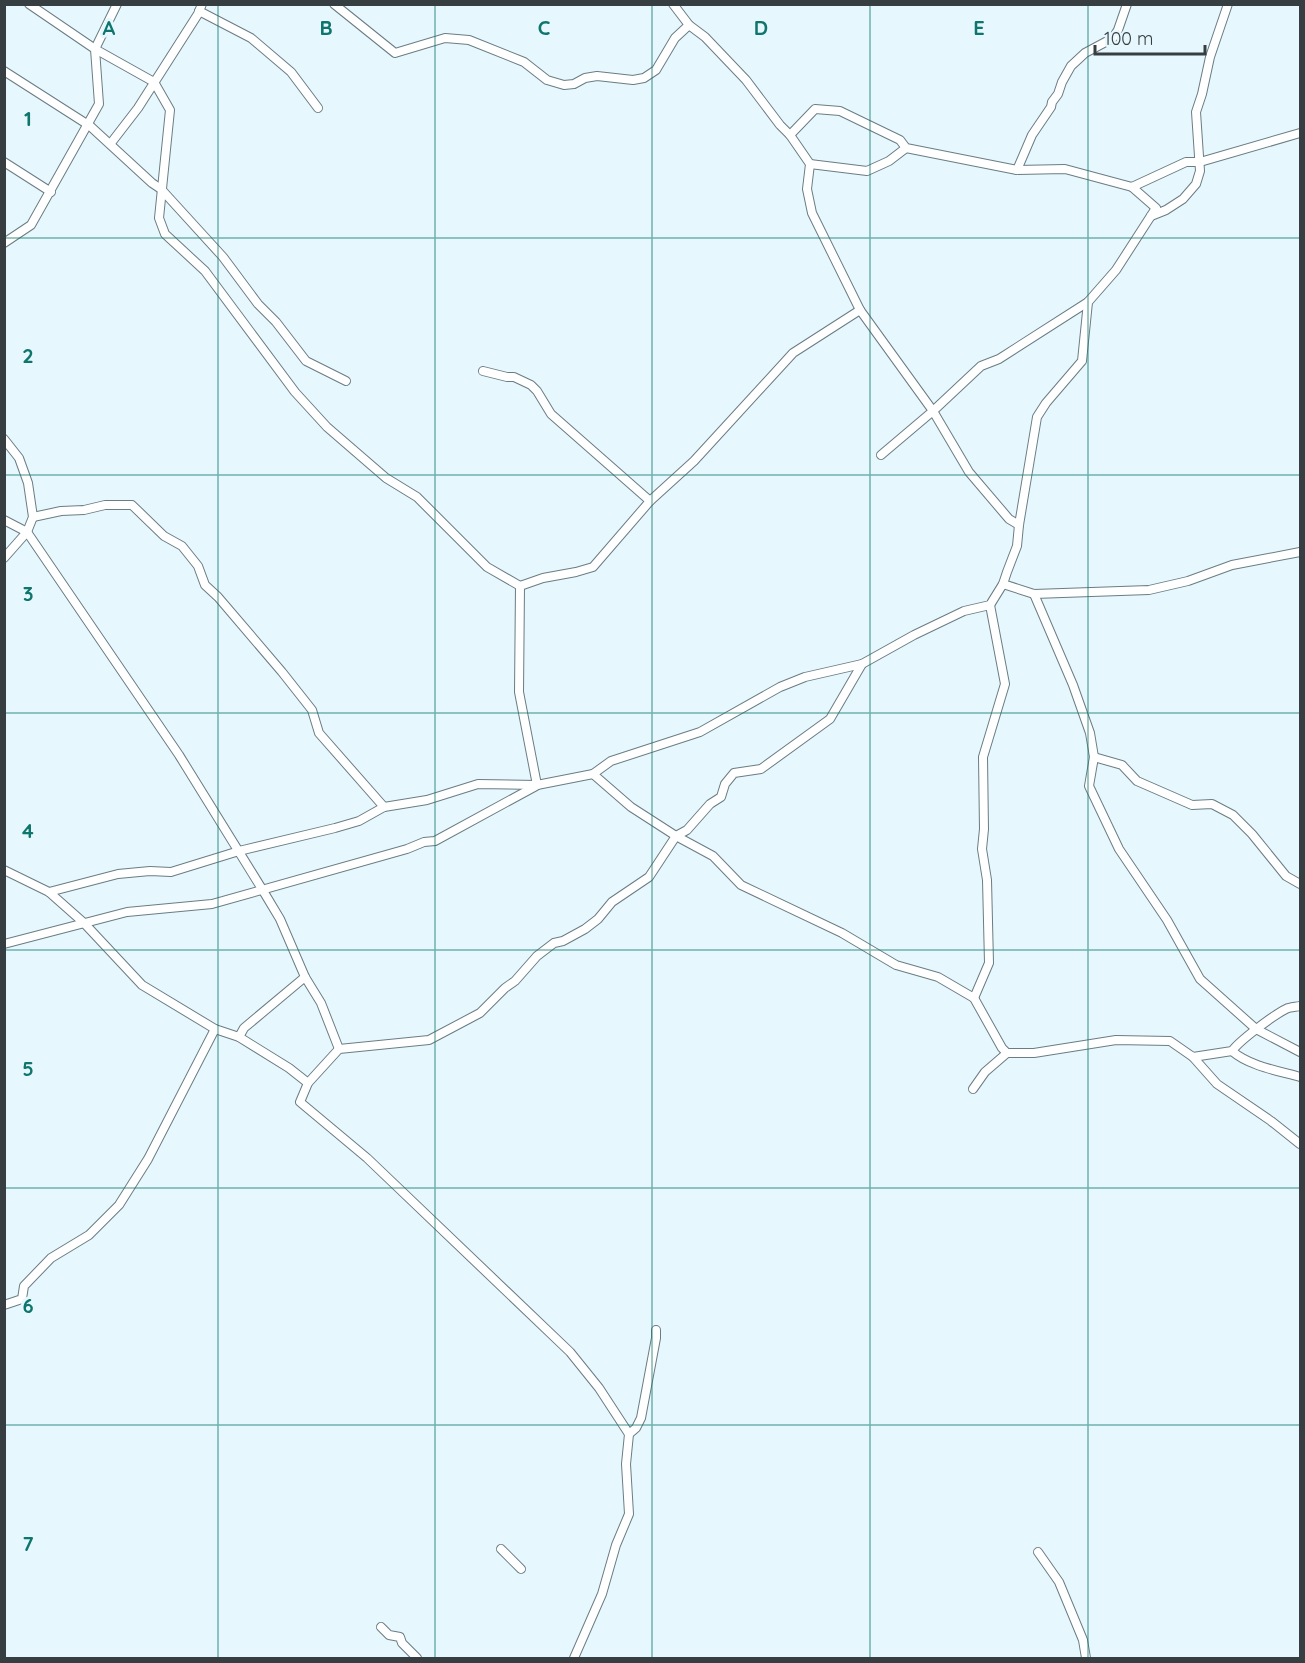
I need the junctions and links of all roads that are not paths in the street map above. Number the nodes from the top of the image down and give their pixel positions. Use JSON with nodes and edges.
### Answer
{"nodes":[{"id":1,"x":29,"y":4,"type":"edge"},
{"id":2,"x":117,"y":4,"type":"edge"},
{"id":3,"x":334,"y":4,"type":"edge"},
{"id":4,"x":673,"y":4,"type":"edge"},
{"id":5,"x":1127,"y":4,"type":"edge"},
{"id":6,"x":1228,"y":4,"type":"edge"},
{"id":7,"x":201,"y":8,"type":"edge"},
{"id":8,"x":689,"y":25,"type":"junction"},
{"id":9,"x":95,"y":49,"type":"junction"},
{"id":10,"x":4,"y":71,"type":"edge"},
{"id":11,"x":154,"y":82,"type":"junction"},
{"id":12,"x":318,"y":108,"type":"dead end"},
{"id":13,"x":87,"y":124,"type":"junction"},
{"id":14,"x":1300,"y":133,"type":"edge"},
{"id":15,"x":790,"y":135,"type":"junction"},
{"id":16,"x":111,"y":144,"type":"junction"},
{"id":17,"x":906,"y":148,"type":"junction"},
{"id":18,"x":4,"y":162,"type":"edge"},
{"id":19,"x":1200,"y":162,"type":"junction"},
{"id":20,"x":810,"y":164,"type":"junction"},
{"id":21,"x":1017,"y":170,"type":"junction"},
{"id":22,"x":1132,"y":187,"type":"junction"},
{"id":23,"x":161,"y":189,"type":"junction"},
{"id":24,"x":51,"y":192,"type":"junction"},
{"id":25,"x":1151,"y":216,"type":"junction"},
{"id":26,"x":4,"y":243,"type":"edge"},
{"id":27,"x":1088,"y":302,"type":"junction"},
{"id":28,"x":860,"y":310,"type":"junction"},
{"id":29,"x":483,"y":371,"type":"dead end"},
{"id":30,"x":346,"y":381,"type":"dead end"},
{"id":31,"x":933,"y":411,"type":"junction"},
{"id":32,"x":4,"y":439,"type":"edge"},
{"id":33,"x":881,"y":455,"type":"dead end"},
{"id":34,"x":650,"y":501,"type":"junction"},
{"id":35,"x":33,"y":517,"type":"junction"},
{"id":36,"x":4,"y":520,"type":"edge"},
{"id":37,"x":1019,"y":525,"type":"junction"},
{"id":38,"x":27,"y":532,"type":"junction"},
{"id":39,"x":1300,"y":552,"type":"edge"},
{"id":40,"x":4,"y":558,"type":"edge"},
{"id":41,"x":1003,"y":584,"type":"junction"},
{"id":42,"x":520,"y":586,"type":"junction"},
{"id":43,"x":1034,"y":594,"type":"junction"},
{"id":44,"x":990,"y":605,"type":"junction"},
{"id":45,"x":862,"y":664,"type":"junction"},
{"id":46,"x":1094,"y":757,"type":"junction"},
{"id":47,"x":593,"y":774,"type":"junction"},
{"id":48,"x":537,"y":785,"type":"junction"},
{"id":49,"x":384,"y":807,"type":"junction"},
{"id":50,"x":676,"y":836,"type":"junction"},
{"id":51,"x":239,"y":851,"type":"junction"},
{"id":52,"x":4,"y":870,"type":"edge"},
{"id":53,"x":1300,"y":884,"type":"edge"},
{"id":54,"x":262,"y":889,"type":"junction"},
{"id":55,"x":49,"y":892,"type":"junction"},
{"id":56,"x":84,"y":923,"type":"junction"},
{"id":57,"x":4,"y":944,"type":"edge"},
{"id":58,"x":305,"y":977,"type":"junction"},
{"id":59,"x":974,"y":998,"type":"junction"},
{"id":60,"x":1300,"y":1006,"type":"edge"},
{"id":61,"x":215,"y":1029,"type":"junction"},
{"id":62,"x":1256,"y":1029,"type":"junction"},
{"id":63,"x":238,"y":1036,"type":"junction"},
{"id":64,"x":339,"y":1048,"type":"junction"},
{"id":65,"x":1232,"y":1051,"type":"junction"},
{"id":66,"x":1300,"y":1052,"type":"edge"},
{"id":67,"x":1007,"y":1053,"type":"junction"},
{"id":68,"x":1193,"y":1057,"type":"junction"},
{"id":69,"x":1300,"y":1077,"type":"edge"},
{"id":70,"x":308,"y":1083,"type":"junction"},
{"id":71,"x":973,"y":1089,"type":"dead end"},
{"id":72,"x":1300,"y":1144,"type":"edge"},
{"id":73,"x":4,"y":1305,"type":"edge"},
{"id":74,"x":656,"y":1330,"type":"dead end"},
{"id":75,"x":629,"y":1434,"type":"junction"},
{"id":76,"x":501,"y":1549,"type":"dead end"},
{"id":77,"x":1038,"y":1552,"type":"dead end"},
{"id":78,"x":521,"y":1569,"type":"dead end"},
{"id":79,"x":381,"y":1627,"type":"dead end"},
{"id":80,"x":417,"y":1659,"type":"edge"},
{"id":81,"x":574,"y":1659,"type":"edge"},
{"id":82,"x":1086,"y":1659,"type":"edge"}],
"edges":[{"from":1,"to":9,"type":"street"},
{"from":2,"to":9,"type":"street"},
{"from":3,"to":8,"type":"street"},
{"from":4,"to":8,"type":"street"},
{"from":5,"to":21,"type":"street"},
{"from":6,"to":19,"type":"street"},
{"from":7,"to":11,"type":"street"},
{"from":7,"to":12,"type":"street"},
{"from":8,"to":15,"type":"street"},
{"from":9,"to":11,"type":"street"},
{"from":9,"to":13,"type":"street"},
{"from":10,"to":13,"type":"street"},
{"from":11,"to":16,"type":"street"},
{"from":11,"to":23,"type":"street"},
{"from":13,"to":16,"type":"street"},
{"from":13,"to":24,"type":"street"},
{"from":14,"to":19,"type":"street"},
{"from":15,"to":17,"type":"street"},
{"from":15,"to":20,"type":"street"},
{"from":16,"to":23,"type":"street"},
{"from":17,"to":20,"type":"street"},
{"from":17,"to":21,"type":"street"},
{"from":18,"to":24,"type":"street"},
{"from":19,"to":22,"type":"street"},
{"from":19,"to":25,"type":"street"},
{"from":20,"to":28,"type":"street"},
{"from":21,"to":22,"type":"street"},
{"from":22,"to":25,"type":"street"},
{"from":23,"to":30,"type":"street"},
{"from":23,"to":42,"type":"street"},
{"from":24,"to":26,"type":"street"},
{"from":25,"to":27,"type":"street"},
{"from":27,"to":31,"type":"street"},
{"from":27,"to":37,"type":"street"},
{"from":28,"to":31,"type":"street"},
{"from":28,"to":34,"type":"street"},
{"from":29,"to":34,"type":"street"},
{"from":31,"to":33,"type":"street"},
{"from":31,"to":37,"type":"street"},
{"from":32,"to":35,"type":"street"},
{"from":34,"to":42,"type":"street"},
{"from":35,"to":38,"type":"street"},
{"from":35,"to":49,"type":"street"},
{"from":36,"to":38,"type":"street"},
{"from":37,"to":41,"type":"street"},
{"from":38,"to":40,"type":"street"},
{"from":38,"to":51,"type":"street"},
{"from":39,"to":43,"type":"street"},
{"from":41,"to":43,"type":"street"},
{"from":41,"to":44,"type":"street"},
{"from":42,"to":48,"type":"street"},
{"from":43,"to":46,"type":"street"},
{"from":44,"to":45,"type":"street"},
{"from":44,"to":59,"type":"street"},
{"from":45,"to":47,"type":"street"},
{"from":45,"to":50,"type":"street"},
{"from":46,"to":53,"type":"street"},
{"from":46,"to":62,"type":"street"},
{"from":47,"to":48,"type":"street"},
{"from":47,"to":50,"type":"street"},
{"from":48,"to":49,"type":"street"},
{"from":48,"to":54,"type":"street"},
{"from":49,"to":51,"type":"street"},
{"from":50,"to":59,"type":"street"},
{"from":50,"to":64,"type":"street"},
{"from":51,"to":54,"type":"street"},
{"from":51,"to":55,"type":"street"},
{"from":52,"to":55,"type":"street"},
{"from":54,"to":56,"type":"street"},
{"from":54,"to":58,"type":"street"},
{"from":55,"to":56,"type":"street"},
{"from":56,"to":57,"type":"street"},
{"from":56,"to":61,"type":"street"},
{"from":58,"to":63,"type":"street"},
{"from":58,"to":64,"type":"street"},
{"from":59,"to":67,"type":"street"},
{"from":60,"to":62,"type":"street"},
{"from":61,"to":63,"type":"street"},
{"from":61,"to":73,"type":"street"},
{"from":62,"to":65,"type":"street"},
{"from":62,"to":66,"type":"street"},
{"from":63,"to":70,"type":"street"},
{"from":64,"to":70,"type":"street"},
{"from":65,"to":68,"type":"street"},
{"from":65,"to":69,"type":"street"},
{"from":67,"to":68,"type":"street"},
{"from":67,"to":71,"type":"street"},
{"from":68,"to":72,"type":"street"},
{"from":70,"to":75,"type":"street"},
{"from":74,"to":75,"type":"street"},
{"from":75,"to":81,"type":"street"},
{"from":76,"to":78,"type":"street"},
{"from":77,"to":82,"type":"street"},
{"from":79,"to":80,"type":"street"}]}
